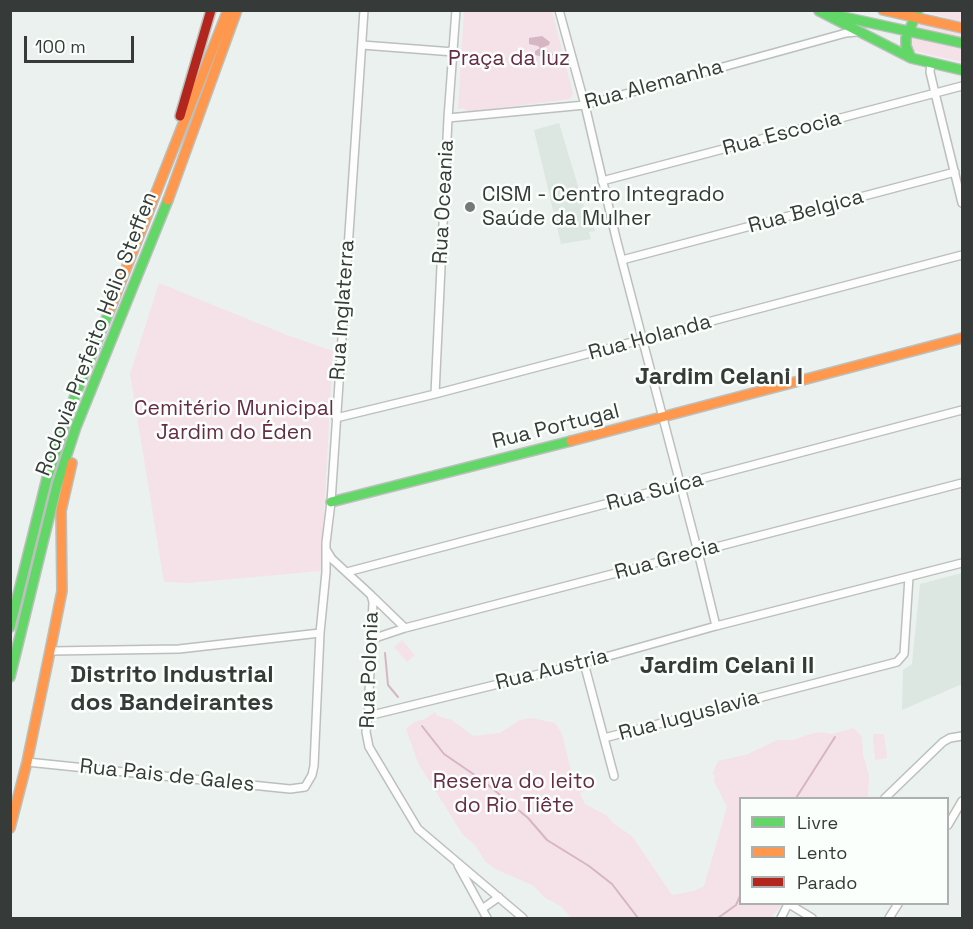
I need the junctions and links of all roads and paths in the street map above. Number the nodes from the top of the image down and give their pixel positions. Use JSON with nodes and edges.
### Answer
{"nodes":[{"id":1,"x":211,"y":10,"type":"edge"},
{"id":2,"x":228,"y":10,"type":"edge"},
{"id":3,"x":237,"y":10,"type":"edge"},
{"id":4,"x":364,"y":10,"type":"edge"},
{"id":5,"x":456,"y":10,"type":"edge"},
{"id":6,"x":560,"y":10,"type":"edge"},
{"id":7,"x":883,"y":10,"type":"edge"},
{"id":8,"x":817,"y":11,"type":"edge"},
{"id":9,"x":917,"y":14,"type":"edge"},
{"id":10,"x":963,"y":28,"type":"edge"},
{"id":11,"x":909,"y":30,"type":"junction"},
{"id":12,"x":857,"y":32,"type":"junction"},
{"id":13,"x":963,"y":43,"type":"edge"},
{"id":14,"x":362,"y":45,"type":"junction"},
{"id":15,"x":454,"y":52,"type":"junction"},
{"id":16,"x":911,"y":58,"type":"junction"},
{"id":17,"x":931,"y":63,"type":"junction"},
{"id":18,"x":963,"y":70,"type":"edge"},
{"id":19,"x":963,"y":86,"type":"edge"},
{"id":20,"x":934,"y":93,"type":"junction"},
{"id":21,"x":585,"y":105,"type":"junction"},
{"id":22,"x":448,"y":118,"type":"junction"},
{"id":23,"x":955,"y":172,"type":"junction"},
{"id":24,"x":602,"y":181,"type":"junction"},
{"id":25,"x":158,"y":191,"type":"junction"},
{"id":26,"x":963,"y":203,"type":"edge"},
{"id":27,"x":963,"y":255,"type":"edge"},
{"id":28,"x":622,"y":260,"type":"junction"},
{"id":29,"x":963,"y":339,"type":"edge"},
{"id":30,"x":643,"y":340,"type":"junction"},
{"id":31,"x":435,"y":394,"type":"junction"},
{"id":32,"x":963,"y":411,"type":"edge"},
{"id":33,"x":336,"y":418,"type":"junction"},
{"id":34,"x":663,"y":418,"type":"junction"},
{"id":35,"x":76,"y":427,"type":"junction"},
{"id":36,"x":963,"y":483,"type":"edge"},
{"id":37,"x":681,"y":485,"type":"junction"},
{"id":38,"x":331,"y":502,"type":"junction"},
{"id":39,"x":327,"y":551,"type":"junction"},
{"id":40,"x":698,"y":552,"type":"junction"},
{"id":41,"x":963,"y":563,"type":"edge"},
{"id":42,"x":347,"y":572,"type":"junction"},
{"id":43,"x":909,"y":577,"type":"junction"},
{"id":44,"x":371,"y":596,"type":"junction"},
{"id":45,"x":716,"y":626,"type":"junction"},
{"id":46,"x":10,"y":627,"type":"edge"},
{"id":47,"x":405,"y":628,"type":"junction"},
{"id":48,"x":320,"y":633,"type":"junction"},
{"id":49,"x":372,"y":639,"type":"junction"},
{"id":50,"x":50,"y":651,"type":"junction"},
{"id":51,"x":584,"y":663,"type":"junction"},
{"id":52,"x":10,"y":677,"type":"edge"},
{"id":53,"x":368,"y":716,"type":"junction"},
{"id":54,"x":962,"y":736,"type":"edge"},
{"id":55,"x":604,"y":738,"type":"junction"},
{"id":56,"x":27,"y":762,"type":"junction"},
{"id":57,"x":614,"y":776,"type":"dead end"},
{"id":58,"x":306,"y":787,"type":"joint"},
{"id":59,"x":886,"y":797,"type":"edge"},
{"id":60,"x":963,"y":801,"type":"edge"},
{"id":61,"x":949,"y":823,"type":"edge"},
{"id":62,"x":10,"y":828,"type":"edge"},
{"id":63,"x":455,"y":860,"type":"junction"},
{"id":64,"x":499,"y":897,"type":"junction"},
{"id":65,"x":792,"y":905,"type":"edge"},
{"id":66,"x":897,"y":905,"type":"edge"},
{"id":67,"x":482,"y":909,"type":"junction"},
{"id":68,"x":487,"y":918,"type":"edge"},
{"id":69,"x":523,"y":918,"type":"edge"},
{"id":70,"x":812,"y":918,"type":"edge"},
{"id":71,"x":889,"y":918,"type":"edge"}],
"edges":[{"from":1,"to":25,"type":"main road"},
{"from":2,"to":25,"type":"main road","name":"Rodovia Prefeito Hélio Steffen"},
{"from":3,"to":35,"type":"main road","name":"Rodovia Prefeito Hélio Steffen"},
{"from":4,"to":14,"type":"street","name":"Rua Inglaterra"},
{"from":5,"to":15,"type":"street","name":"Rua Oceania"},
{"from":6,"to":21,"type":"street"},
{"from":7,"to":9,"type":"main road"},
{"from":8,"to":11,"type":"main road"},
{"from":8,"to":12,"type":"main road"},
{"from":9,"to":10,"type":"main road"},
{"from":9,"to":11,"type":"main road"},
{"from":11,"to":13,"type":"main road"},
{"from":11,"to":16,"type":"main road"},
{"from":12,"to":16,"type":"main road"},
{"from":12,"to":21,"type":"street","name":"Rua Alemanha"},
{"from":14,"to":15,"type":"street"},
{"from":14,"to":33,"type":"street","name":"Rua Inglaterra"},
{"from":15,"to":22,"type":"street","name":"Rua Oceania"},
{"from":16,"to":17,"type":"main road"},
{"from":17,"to":18,"type":"main road"},
{"from":17,"to":20,"type":"street"},
{"from":19,"to":20,"type":"street","name":"Rua Escocia"},
{"from":20,"to":23,"type":"street"},
{"from":20,"to":24,"type":"street","name":"Rua Escocia"},
{"from":21,"to":22,"type":"street","name":"Rua Alemanha"},
{"from":21,"to":24,"type":"street"},
{"from":22,"to":31,"type":"street","name":"Rua Oceania"},
{"from":23,"to":26,"type":"street"},
{"from":23,"to":28,"type":"street","name":"Rua Belgica"},
{"from":24,"to":28,"type":"street"},
{"from":25,"to":46,"type":"main road","name":"Rodovia Prefeito Hélio Steffen"},
{"from":27,"to":30,"type":"street","name":"Rua Holanda"},
{"from":28,"to":30,"type":"street"},
{"from":29,"to":34,"type":"main road","name":"Rua Portugal"},
{"from":30,"to":31,"type":"street","name":"Rua Holanda"},
{"from":30,"to":34,"type":"street"},
{"from":31,"to":33,"type":"street","name":"Rua Holanda"},
{"from":32,"to":37,"type":"street","name":"Rua Suíca"},
{"from":33,"to":38,"type":"street","name":"Rua Inglaterra"},
{"from":34,"to":37,"type":"street"},
{"from":34,"to":38,"type":"main road","name":"Rua Portugal"},
{"from":35,"to":50,"type":"main road"},
{"from":35,"to":52,"type":"main road","name":"Rodovia Prefeito Hélio Steffen"},
{"from":36,"to":40,"type":"street","name":"Rua Grecia"},
{"from":37,"to":40,"type":"street"},
{"from":37,"to":42,"type":"street","name":"Rua Suíca"},
{"from":38,"to":39,"type":"street","name":"Rua Inglaterra"},
{"from":39,"to":42,"type":"street","name":"Rua Polonia"},
{"from":39,"to":48,"type":"street","name":"Rua Inglaterra"},
{"from":40,"to":45,"type":"street"},
{"from":40,"to":47,"type":"street","name":"Rua Grecia"},
{"from":41,"to":43,"type":"street","name":"Rua Austria"},
{"from":42,"to":44,"type":"street","name":"Rua Polonia"},
{"from":43,"to":45,"type":"street","name":"Rua Austria"},
{"from":43,"to":55,"type":"street","name":"Rua Iuguslavia"},
{"from":44,"to":47,"type":"street"},
{"from":44,"to":49,"type":"street","name":"Rua Polonia"},
{"from":45,"to":51,"type":"street","name":"Rua Austria"},
{"from":47,"to":49,"type":"street","name":"Rua Grecia"},
{"from":48,"to":50,"type":"street"},
{"from":48,"to":58,"type":"street","name":"Rua Inglaterra"},
{"from":49,"to":53,"type":"street","name":"Rua Polonia"},
{"from":50,"to":56,"type":"main road"},
{"from":51,"to":53,"type":"street","name":"Rua Austria"},
{"from":51,"to":55,"type":"street"},
{"from":53,"to":63,"type":"street","name":"Rua Polonia"},
{"from":54,"to":59,"type":"street"},
{"from":55,"to":57,"type":"street"},
{"from":56,"to":58,"type":"street","name":"Rua Pais de Gales"},
{"from":56,"to":62,"type":"main road"},
{"from":60,"to":61,"type":"street"},
{"from":63,"to":64,"type":"street","name":"Rua Polonia"},
{"from":63,"to":67,"type":"street"},
{"from":64,"to":67,"type":"street"},
{"from":64,"to":69,"type":"street","name":"Rua Polonia"},
{"from":65,"to":70,"type":"street"},
{"from":66,"to":71,"type":"street"},
{"from":67,"to":68,"type":"street"}]}
